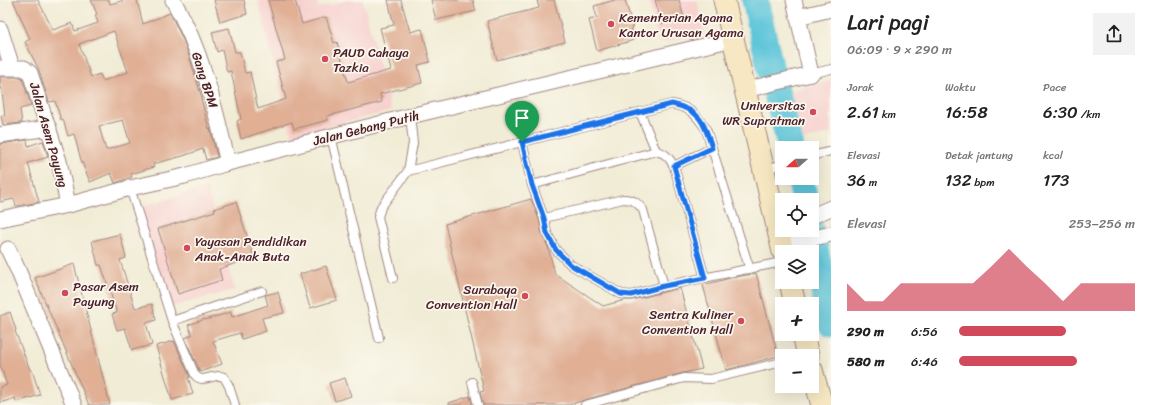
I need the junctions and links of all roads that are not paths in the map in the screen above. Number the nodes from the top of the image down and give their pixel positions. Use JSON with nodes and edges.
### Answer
{"nodes":[{"id":1,"x":173,"y":0,"type":"edge"},
{"id":2,"x":724,"y":0,"type":"edge"},
{"id":3,"x":794,"y":0,"type":"edge"},
{"id":4,"x":831,"y":9,"type":"edge"},
{"id":5,"x":798,"y":17,"type":"junction"},
{"id":6,"x":0,"y":29,"type":"edge"},
{"id":7,"x":733,"y":39,"type":"junction"},
{"id":8,"x":6,"y":67,"type":"edge"},
{"id":9,"x":831,"y":69,"type":"edge"},
{"id":10,"x":812,"y":74,"type":"junction"},
{"id":11,"x":751,"y":89,"type":"junction"},
{"id":12,"x":640,"y":112,"type":"junction"},
{"id":13,"x":410,"y":116,"type":"junction"},
{"id":14,"x":49,"y":128,"type":"junction"},
{"id":15,"x":0,"y":135,"type":"edge"},
{"id":16,"x":331,"y":136,"type":"junction"},
{"id":17,"x":522,"y":142,"type":"junction"},
{"id":18,"x":712,"y":148,"type":"junction"},
{"id":19,"x":656,"y":151,"type":"junction"},
{"id":20,"x":831,"y":151,"type":"edge"},
{"id":21,"x":819,"y":154,"type":"edge"},
{"id":22,"x":228,"y":163,"type":"junction"},
{"id":23,"x":674,"y":166,"type":"junction"},
{"id":24,"x":773,"y":167,"type":"edge"},
{"id":25,"x":408,"y":171,"type":"junction"},
{"id":26,"x":532,"y":185,"type":"junction"},
{"id":27,"x":130,"y":188,"type":"junction"},
{"id":28,"x":68,"y":205,"type":"junction"},
{"id":29,"x":829,"y":209,"type":"edge"},
{"id":30,"x":819,"y":213,"type":"edge"},
{"id":31,"x":544,"y":218,"type":"junction"},
{"id":32,"x":0,"y":219,"type":"edge"},
{"id":33,"x":831,"y":234,"type":"edge"},
{"id":34,"x":781,"y":243,"type":"edge"},
{"id":35,"x":8,"y":249,"type":"dead end"},
{"id":36,"x":750,"y":270,"type":"junction"},
{"id":37,"x":393,"y":278,"type":"dead end"},
{"id":38,"x":705,"y":278,"type":"junction"},
{"id":39,"x":664,"y":286,"type":"junction"},
{"id":40,"x":262,"y":291,"type":"dead end"},
{"id":41,"x":172,"y":321,"type":"junction"},
{"id":42,"x":379,"y":338,"type":"dead end"},
{"id":43,"x":775,"y":364,"type":"edge"},
{"id":44,"x":472,"y":382,"type":"dead end"},
{"id":45,"x":819,"y":393,"type":"edge"},
{"id":46,"x":74,"y":405,"type":"edge"},
{"id":47,"x":235,"y":405,"type":"edge"},
{"id":48,"x":478,"y":405,"type":"edge"},
{"id":49,"x":584,"y":405,"type":"edge"},
{"id":50,"x":822,"y":405,"type":"edge"}],
"edges":[{"from":1,"to":22,"type":"street","name":"Gang BPM"},
{"from":2,"to":7,"type":"main road"},
{"from":3,"to":5,"type":"street"},
{"from":4,"to":5,"type":"street"},
{"from":5,"to":10,"type":"street"},
{"from":6,"to":8,"type":"street"},
{"from":7,"to":11,"type":"main road"},
{"from":7,"to":13,"type":"street","name":"Jalan Gebang Putih"},
{"from":8,"to":14,"type":"street","name":"Jalan Asem Payung"},
{"from":9,"to":10,"type":"lane"},
{"from":10,"to":11,"type":"street"},
{"from":11,"to":24,"type":"main road"},
{"from":12,"to":17,"type":"lane"},
{"from":12,"to":18,"type":"lane"},
{"from":12,"to":19,"type":"lane"},
{"from":13,"to":16,"type":"street","name":"Jalan Gebang Putih"},
{"from":13,"to":25,"type":"lane"},
{"from":14,"to":15,"type":"street"},
{"from":14,"to":28,"type":"street","name":"Jalan Asem Payung"},
{"from":16,"to":22,"type":"street","name":"Jalan Gebang Putih"},
{"from":16,"to":42,"type":"lane"},
{"from":17,"to":25,"type":"lane"},
{"from":17,"to":26,"type":"lane"},
{"from":18,"to":23,"type":"lane"},
{"from":18,"to":36,"type":"lane"},
{"from":19,"to":23,"type":"lane"},
{"from":19,"to":26,"type":"lane"},
{"from":20,"to":21,"type":"lane"},
{"from":22,"to":27,"type":"street","name":"Jalan Gebang Putih"},
{"from":23,"to":38,"type":"lane"},
{"from":24,"to":34,"type":"main road"},
{"from":25,"to":37,"type":"lane"},
{"from":26,"to":31,"type":"lane"},
{"from":27,"to":28,"type":"street","name":"Jalan Gebang Putih"},
{"from":27,"to":41,"type":"lane"},
{"from":28,"to":32,"type":"street","name":"Jalan Gebang Putih"},
{"from":29,"to":30,"type":"street"},
{"from":31,"to":39,"type":"lane"},
{"from":31,"to":39,"type":"lane"},
{"from":33,"to":34,"type":"street"},
{"from":34,"to":36,"type":"lane"},
{"from":35,"to":46,"type":"street"},
{"from":36,"to":38,"type":"lane"},
{"from":38,"to":39,"type":"lane"},
{"from":40,"to":41,"type":"lane"},
{"from":41,"to":47,"type":"lane"},
{"from":43,"to":49,"type":"lane"},
{"from":44,"to":48,"type":"lane"},
{"from":45,"to":50,"type":"main road"}]}
